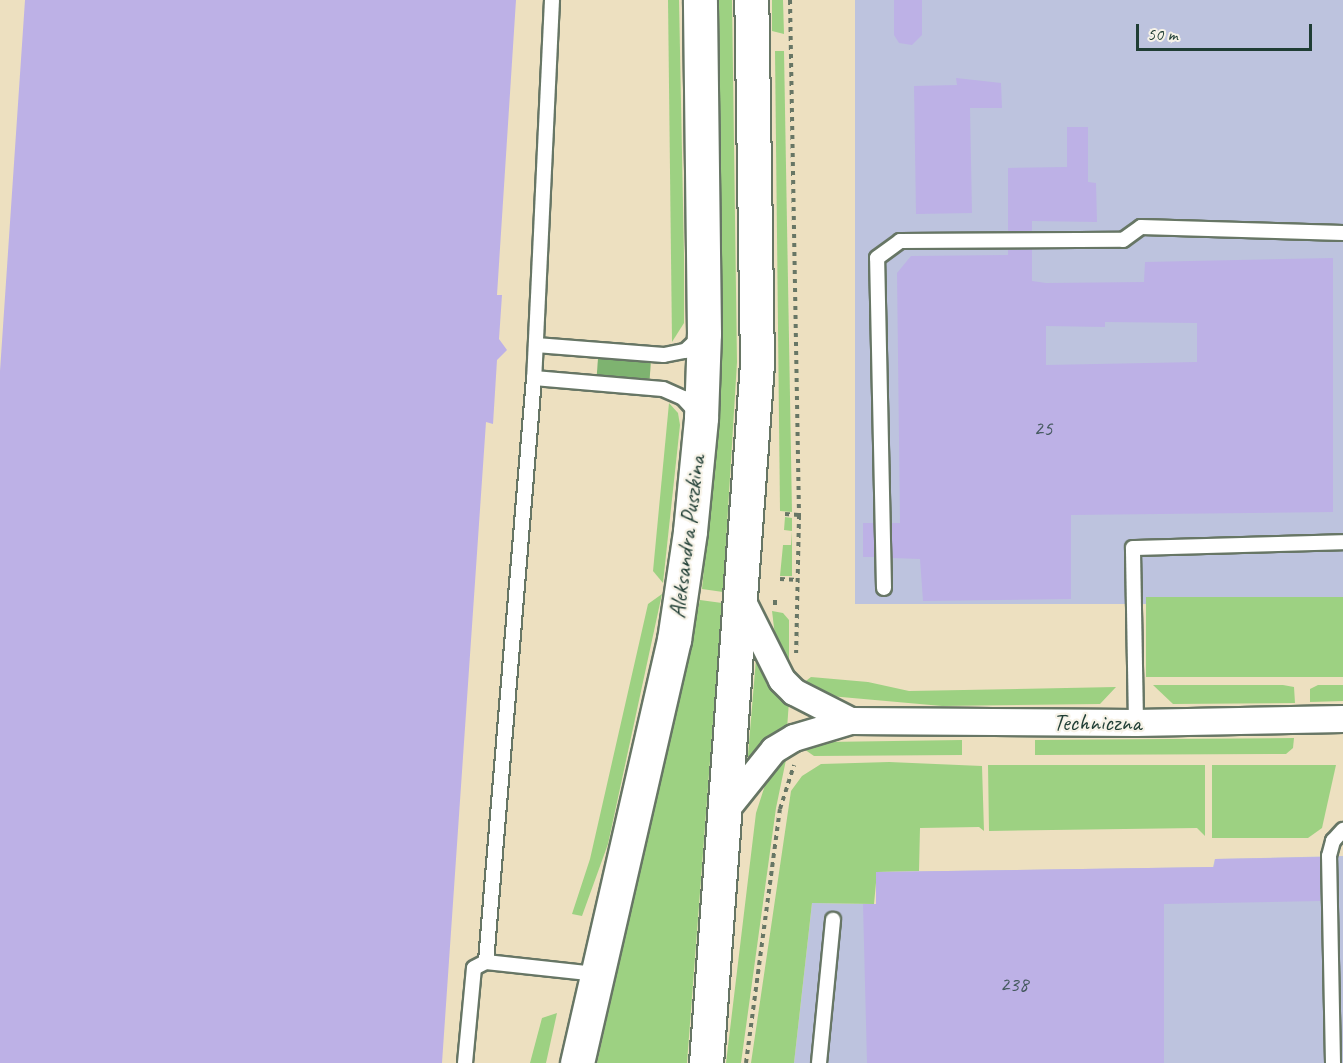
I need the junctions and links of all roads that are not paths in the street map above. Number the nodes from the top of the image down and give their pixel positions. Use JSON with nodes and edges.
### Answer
{"nodes":[{"id":1,"x":552,"y":0,"type":"edge"},
{"id":2,"x":700,"y":0,"type":"edge"},
{"id":3,"x":751,"y":0,"type":"edge"},
{"id":4,"x":1343,"y":233,"type":"edge"},
{"id":5,"x":704,"y":334,"type":"junction"},
{"id":6,"x":536,"y":345,"type":"junction"},
{"id":7,"x":534,"y":378,"type":"junction"},
{"id":8,"x":701,"y":418,"type":"junction"},
{"id":9,"x":1343,"y":543,"type":"edge"},
{"id":10,"x":884,"y":588,"type":"dead end"},
{"id":11,"x":742,"y":600,"type":"junction"},
{"id":12,"x":1343,"y":719,"type":"edge"},
{"id":13,"x":851,"y":721,"type":"junction"},
{"id":14,"x":1137,"y":723,"type":"junction"},
{"id":15,"x":725,"y":811,"type":"junction"},
{"id":16,"x":1343,"y":830,"type":"edge"},
{"id":17,"x":833,"y":920,"type":"dead end"},
{"id":18,"x":486,"y":962,"type":"junction"},
{"id":19,"x":597,"y":974,"type":"junction"},
{"id":20,"x":465,"y":1063,"type":"edge"},
{"id":21,"x":578,"y":1063,"type":"edge"},
{"id":22,"x":706,"y":1063,"type":"edge"},
{"id":23,"x":819,"y":1063,"type":"edge"},
{"id":24,"x":1333,"y":1063,"type":"edge"}],
"edges":[{"from":1,"to":6,"type":"lane"},
{"from":2,"to":5,"type":"main road","name":"Aleksandra Puszkina"},
{"from":3,"to":11,"type":"main road"},
{"from":4,"to":10,"type":"lane"},
{"from":5,"to":6,"type":"lane"},
{"from":5,"to":8,"type":"main road","name":"Aleksandra Puszkina"},
{"from":6,"to":7,"type":"lane"},
{"from":7,"to":8,"type":"lane"},
{"from":7,"to":18,"type":"lane"},
{"from":8,"to":19,"type":"main road","name":"Aleksandra Puszkina"},
{"from":9,"to":14,"type":"lane"},
{"from":11,"to":13,"type":"street","name":"Techniczna"},
{"from":11,"to":15,"type":"main road"},
{"from":12,"to":14,"type":"street","name":"Techniczna"},
{"from":13,"to":14,"type":"street","name":"Techniczna"},
{"from":13,"to":15,"type":"street","name":"Techniczna"},
{"from":15,"to":22,"type":"main road"},
{"from":16,"to":24,"type":"lane"},
{"from":17,"to":23,"type":"lane"},
{"from":18,"to":19,"type":"lane"},
{"from":18,"to":20,"type":"lane"},
{"from":19,"to":21,"type":"main road","name":"Aleksandra Puszkina"}]}
